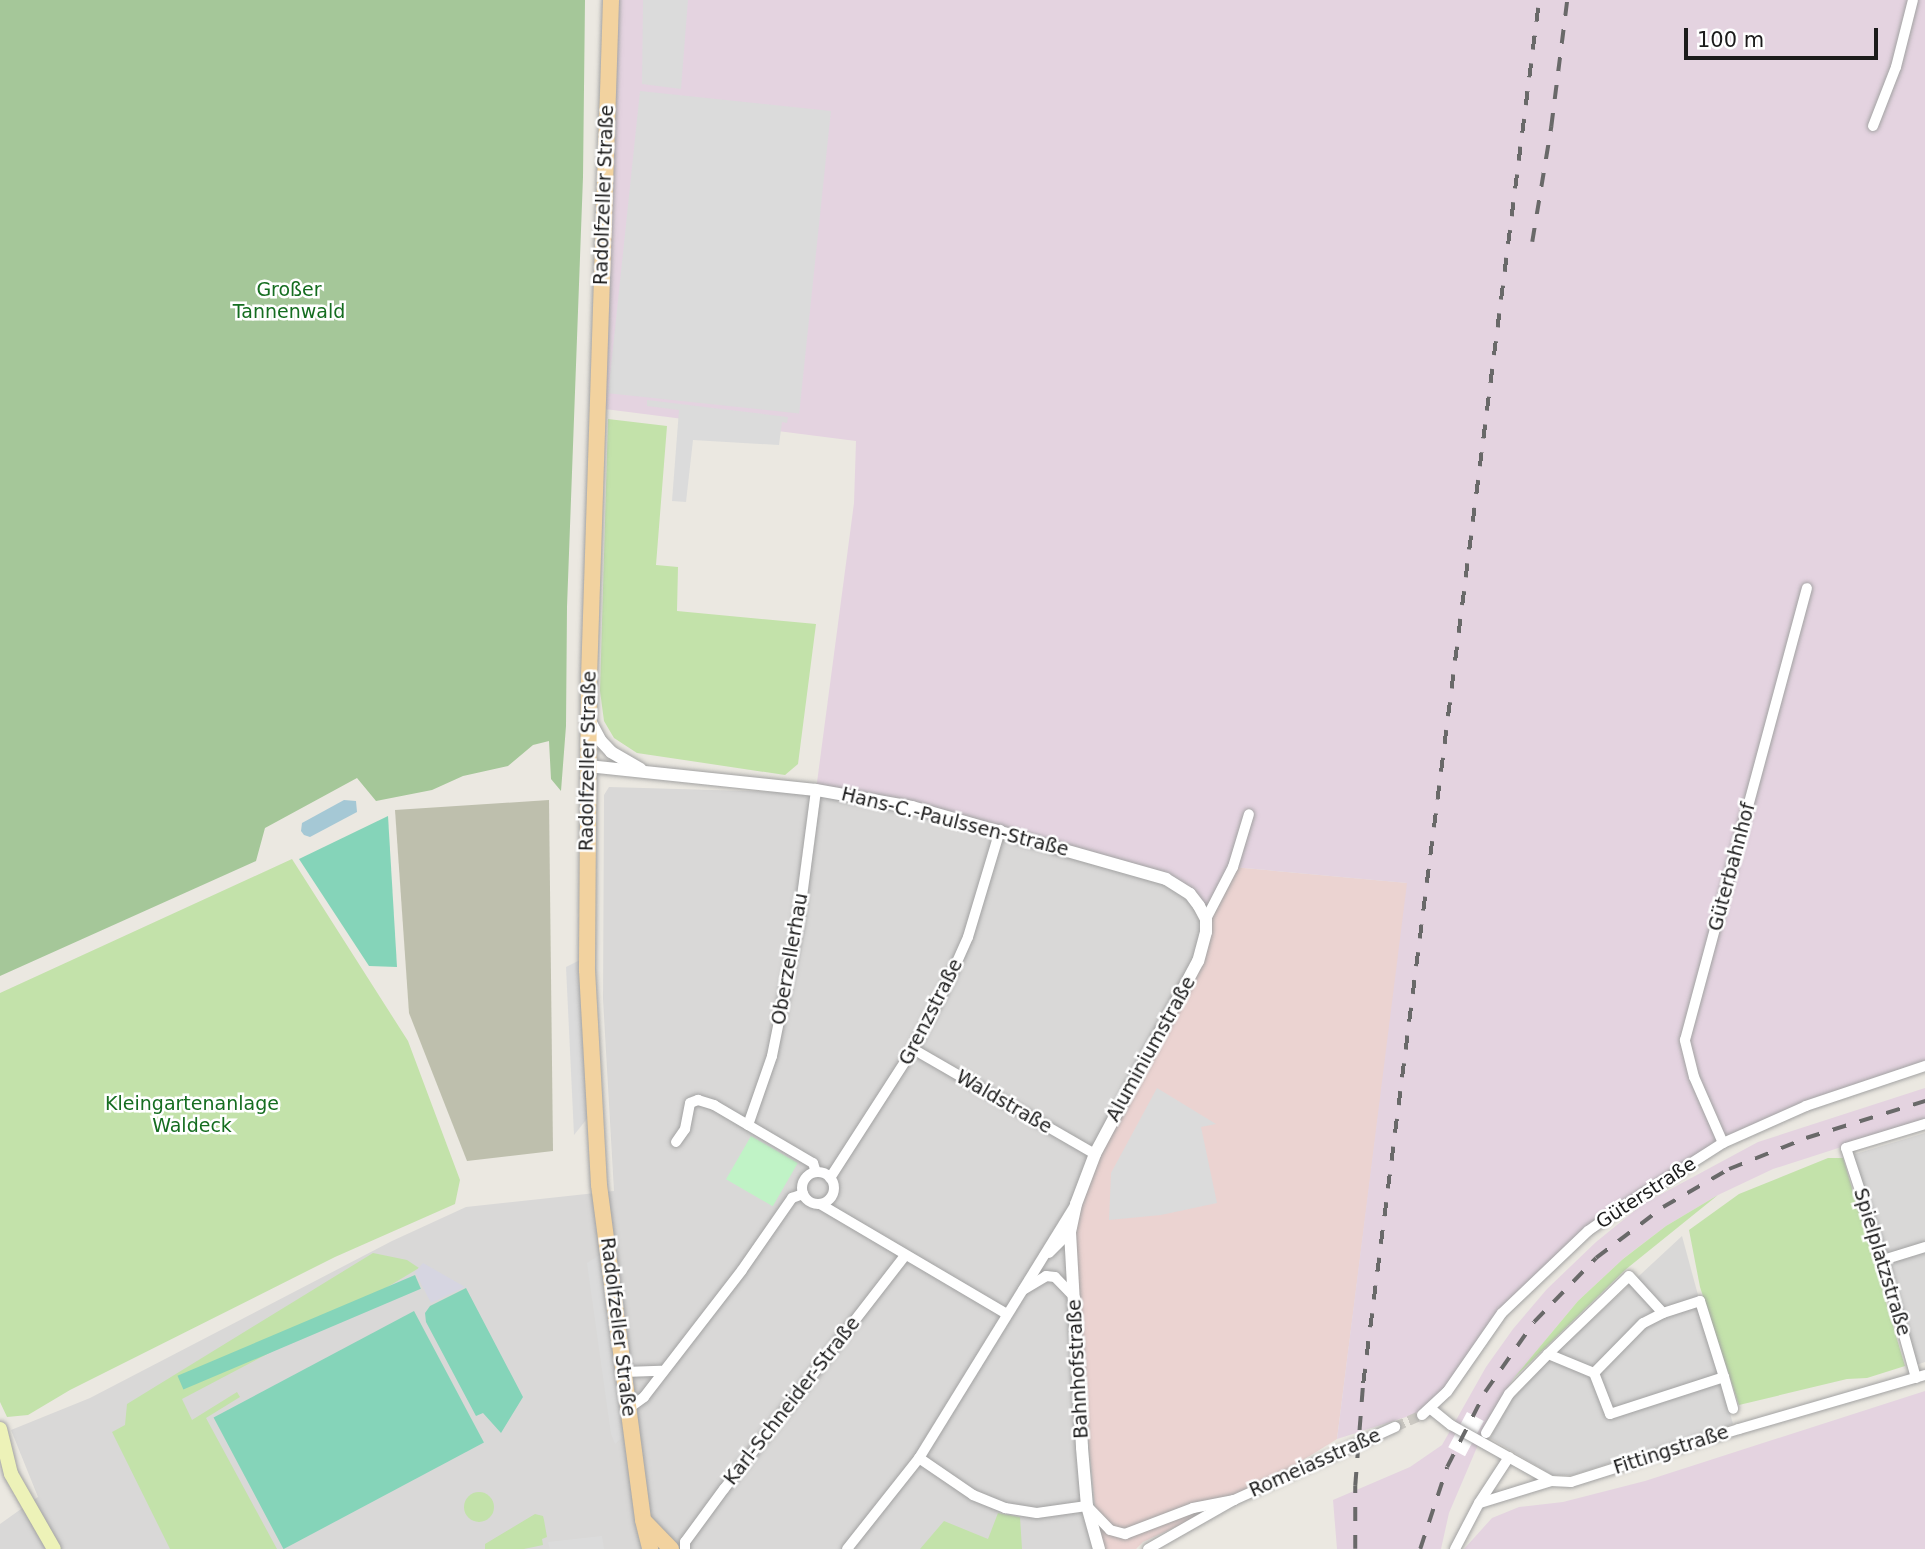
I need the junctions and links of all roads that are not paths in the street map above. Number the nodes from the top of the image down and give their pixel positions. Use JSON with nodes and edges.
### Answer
{"nodes":[{"id":1,"x":611,"y":0,"type":"edge"},
{"id":2,"x":1913,"y":0,"type":"edge"},
{"id":3,"x":1873,"y":126,"type":"dead end"},
{"id":4,"x":1807,"y":587,"type":"dead end"},
{"id":5,"x":589,"y":717,"type":"junction"},
{"id":6,"x":588,"y":766,"type":"junction"},
{"id":7,"x":643,"y":771,"type":"junction"},
{"id":8,"x":816,"y":790,"type":"junction"},
{"id":9,"x":1249,"y":814,"type":"dead end"},
{"id":10,"x":1000,"y":830,"type":"junction"},
{"id":11,"x":1206,"y":919,"type":"junction"},
{"id":12,"x":914,"y":1049,"type":"junction"},
{"id":13,"x":1925,"y":1066,"type":"edge"},
{"id":14,"x":748,"y":1125,"type":"junction"},
{"id":15,"x":1925,"y":1125,"type":"edge"},
{"id":16,"x":676,"y":1142,"type":"dead end"},
{"id":17,"x":1723,"y":1143,"type":"junction"},
{"id":18,"x":1095,"y":1154,"type":"junction"},
{"id":19,"x":816,"y":1172,"type":"junction"},
{"id":20,"x":830,"y":1178,"type":"junction"},
{"id":21,"x":803,"y":1194,"type":"junction"},
{"id":22,"x":820,"y":1204,"type":"junction"},
{"id":23,"x":1076,"y":1205,"type":"junction"},
{"id":24,"x":1070,"y":1231,"type":"junction"},
{"id":25,"x":1925,"y":1247,"type":"edge"},
{"id":26,"x":905,"y":1256,"type":"junction"},
{"id":27,"x":1883,"y":1260,"type":"junction"},
{"id":28,"x":1019,"y":1292,"type":"junction"},
{"id":29,"x":1075,"y":1298,"type":"junction"},
{"id":30,"x":1663,"y":1313,"type":"junction"},
{"id":31,"x":1007,"y":1314,"type":"junction"},
{"id":32,"x":1548,"y":1354,"type":"junction"},
{"id":33,"x":661,"y":1371,"type":"junction"},
{"id":34,"x":624,"y":1372,"type":"junction"},
{"id":35,"x":1594,"y":1373,"type":"junction"},
{"id":36,"x":1921,"y":1376,"type":"edge"},
{"id":37,"x":1724,"y":1377,"type":"junction"},
{"id":38,"x":629,"y":1408,"type":"junction"},
{"id":39,"x":1733,"y":1409,"type":"dead end"},
{"id":40,"x":1395,"y":1427,"type":"tunnel mouth"},
{"id":41,"x":0,"y":1429,"type":"edge"},
{"id":42,"x":1486,"y":1433,"type":"dead end"},
{"id":43,"x":1509,"y":1457,"type":"junction"},
{"id":44,"x":919,"y":1458,"type":"junction"},
{"id":45,"x":1551,"y":1481,"type":"junction"},
{"id":46,"x":1234,"y":1500,"type":"junction"},
{"id":47,"x":1479,"y":1503,"type":"junction"},
{"id":48,"x":1087,"y":1506,"type":"junction"},
{"id":49,"x":643,"y":1520,"type":"junction"},
{"id":50,"x":54,"y":1549,"type":"edge"},
{"id":51,"x":650,"y":1549,"type":"edge"},
{"id":52,"x":671,"y":1549,"type":"edge"},
{"id":53,"x":685,"y":1549,"type":"edge"},
{"id":54,"x":846,"y":1549,"type":"edge"},
{"id":55,"x":1099,"y":1549,"type":"edge"},
{"id":56,"x":1148,"y":1549,"type":"edge"},
{"id":57,"x":1455,"y":1549,"type":"edge"}],
"edges":[{"from":1,"to":5,"type":"main road","name":"Radolfzeller Straße"},
{"from":2,"to":3,"type":"street"},
{"from":4,"to":17,"type":"street","name":"Güterbahnhof"},
{"from":5,"to":6,"type":"main road","name":"Radolfzeller Straße"},
{"from":5,"to":7,"type":"street"},
{"from":6,"to":7,"type":"street","name":"Hans-C.-Paulssen-Straße"},
{"from":6,"to":34,"type":"main road","name":"Radolfzeller Straße"},
{"from":7,"to":8,"type":"street","name":"Hans-C.-Paulssen-Straße"},
{"from":8,"to":10,"type":"street","name":"Hans-C.-Paulssen-Straße"},
{"from":8,"to":14,"type":"street","name":"Oberzellerhau"},
{"from":9,"to":11,"type":"street"},
{"from":10,"to":11,"type":"street","name":"Hans-C.-Paulssen-Straße"},
{"from":10,"to":12,"type":"street","name":"Grenzstraße"},
{"from":11,"to":18,"type":"street","name":"Aluminiumstraße"},
{"from":12,"to":18,"type":"street","name":"Waldstraße"},
{"from":12,"to":20,"type":"street","name":"Grenzstraße"},
{"from":13,"to":17,"type":"street","name":"Güterstraße"},
{"from":14,"to":16,"type":"street"},
{"from":14,"to":19,"type":"street"},
{"from":15,"to":27,"type":"street","name":"Spielplatzstraße"},
{"from":17,"to":43,"type":"street","name":"Güterstraße"},
{"from":18,"to":23,"type":"street","name":"Aluminiumstraße"},
{"from":19,"to":20,"type":"street"},
{"from":19,"to":21,"type":"street"},
{"from":20,"to":22,"type":"street"},
{"from":21,"to":22,"type":"street"},
{"from":21,"to":33,"type":"street"},
{"from":22,"to":26,"type":"street"},
{"from":23,"to":24,"type":"street","name":"Aluminiumstraße"},
{"from":23,"to":28,"type":"street","name":"Aluminiumstraße"},
{"from":24,"to":28,"type":"street","name":"Aluminiumstraße"},
{"from":24,"to":29,"type":"street","name":"Bahnhofstraße"},
{"from":25,"to":27,"type":"street"},
{"from":26,"to":31,"type":"street"},
{"from":26,"to":53,"type":"street","name":"Karl-Schneider-Straße"},
{"from":27,"to":36,"type":"street","name":"Spielplatzstraße"},
{"from":28,"to":29,"type":"street"},
{"from":28,"to":31,"type":"street","name":"Aluminiumstraße"},
{"from":29,"to":48,"type":"street","name":"Bahnhofstraße"},
{"from":30,"to":32,"type":"street"},
{"from":30,"to":35,"type":"street"},
{"from":30,"to":37,"type":"street"},
{"from":31,"to":44,"type":"street","name":"Aluminiumstraße"},
{"from":32,"to":35,"type":"street"},
{"from":32,"to":42,"type":"street"},
{"from":33,"to":34,"type":"street"},
{"from":33,"to":38,"type":"street"},
{"from":34,"to":38,"type":"main road","name":"Radolfzeller Straße"},
{"from":35,"to":37,"type":"street"},
{"from":36,"to":45,"type":"street","name":"Fittingstraße"},
{"from":37,"to":39,"type":"street"},
{"from":38,"to":49,"type":"main road","name":"Radolfzeller Straße"},
{"from":40,"to":46,"type":"street","name":"Romeiasstraße"},
{"from":41,"to":50,"type":"main road"},
{"from":43,"to":45,"type":"street"},
{"from":43,"to":47,"type":"street"},
{"from":44,"to":48,"type":"street"},
{"from":44,"to":54,"type":"street","name":"Aluminiumstraße"},
{"from":45,"to":47,"type":"street","name":"Fittingstraße"},
{"from":46,"to":48,"type":"street","name":"Romeiasstraße"},
{"from":46,"to":56,"type":"street","name":"Romeiasstraße"},
{"from":47,"to":57,"type":"street"},
{"from":48,"to":55,"type":"street","name":"Bahnhofstraße"},
{"from":49,"to":51,"type":"main road","name":"Radolfzeller Straße"},
{"from":49,"to":52,"type":"main road"}]}
